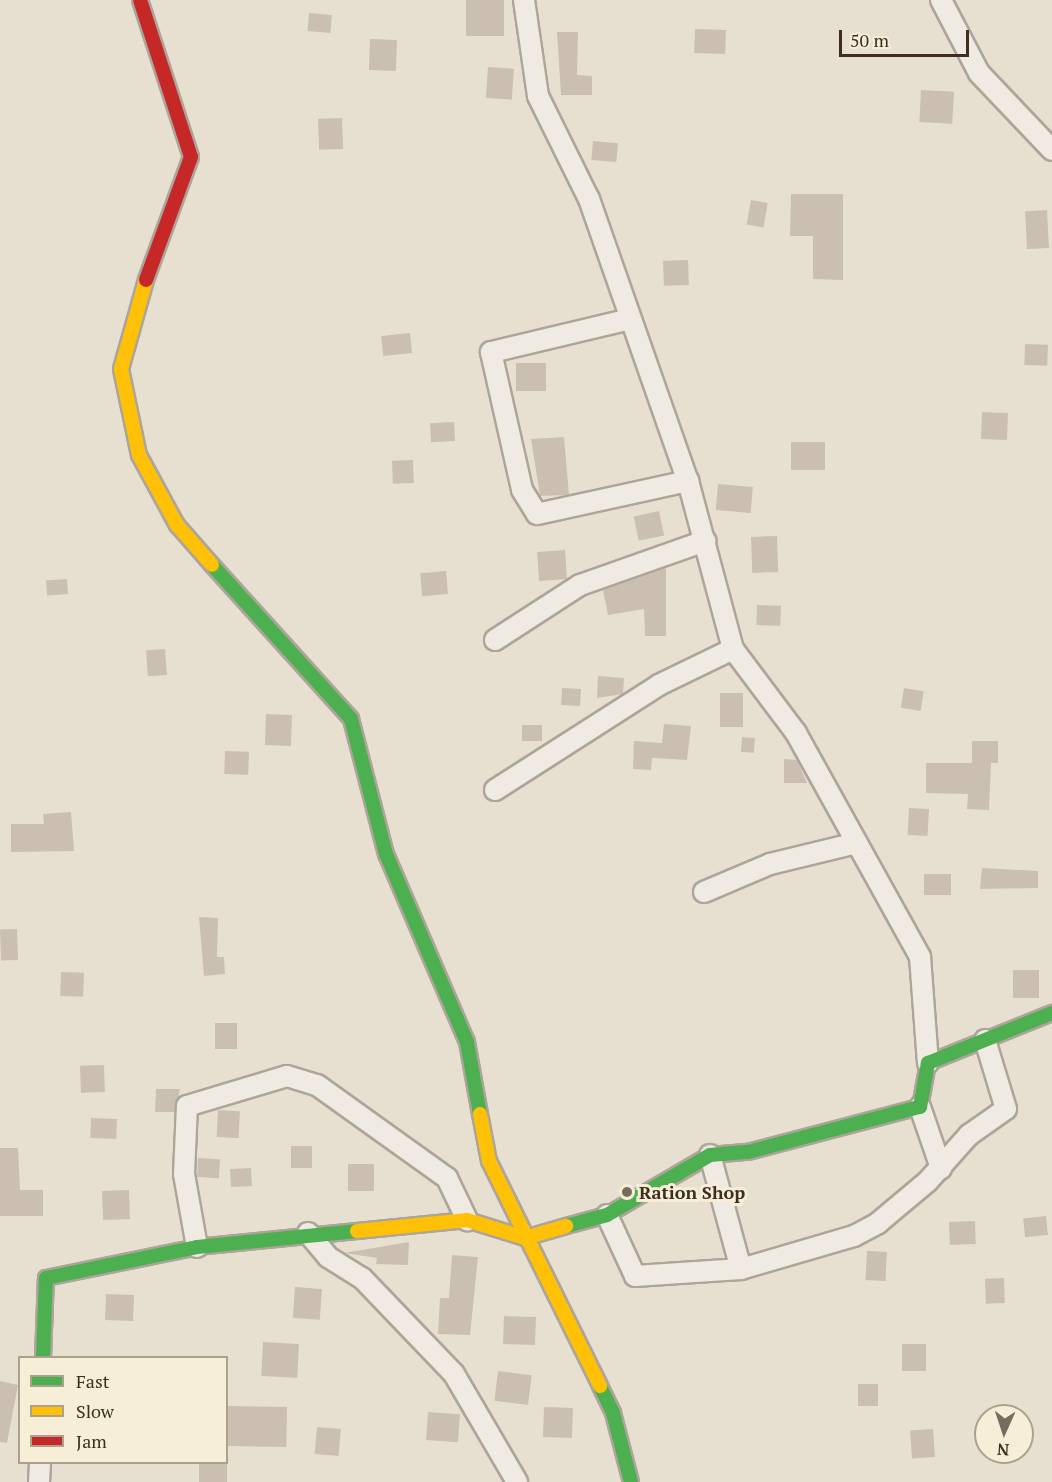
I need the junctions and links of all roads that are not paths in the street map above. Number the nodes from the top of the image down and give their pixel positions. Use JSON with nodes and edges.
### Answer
{"nodes":[{"id":1,"x":140,"y":0,"type":"edge"},
{"id":2,"x":524,"y":0,"type":"edge"},
{"id":3,"x":941,"y":0,"type":"edge"},
{"id":4,"x":1052,"y":150,"type":"edge"},
{"id":5,"x":630,"y":319,"type":"junction"},
{"id":6,"x":688,"y":482,"type":"junction"},
{"id":7,"x":705,"y":541,"type":"junction"},
{"id":8,"x":495,"y":640,"type":"dead end"},
{"id":9,"x":733,"y":649,"type":"junction"},
{"id":10,"x":495,"y":790,"type":"dead end"},
{"id":11,"x":856,"y":843,"type":"junction"},
{"id":12,"x":704,"y":892,"type":"dead end"},
{"id":13,"x":1052,"y":1013,"type":"edge"},
{"id":14,"x":985,"y":1040,"type":"junction"},
{"id":15,"x":928,"y":1063,"type":"junction"},
{"id":16,"x":920,"y":1107,"type":"junction"},
{"id":17,"x":710,"y":1155,"type":"junction"},
{"id":18,"x":941,"y":1168,"type":"junction"},
{"id":19,"x":607,"y":1215,"type":"junction"},
{"id":20,"x":467,"y":1220,"type":"junction"},
{"id":21,"x":308,"y":1233,"type":"junction"},
{"id":22,"x":525,"y":1238,"type":"junction"},
{"id":23,"x":197,"y":1247,"type":"junction"},
{"id":24,"x":741,"y":1269,"type":"junction"},
{"id":25,"x":43,"y":1356,"type":"edge"},
{"id":26,"x":40,"y":1464,"type":"edge"},
{"id":27,"x":39,"y":1482,"type":"edge"},
{"id":28,"x":517,"y":1482,"type":"edge"},
{"id":29,"x":632,"y":1482,"type":"edge"}],
"edges":[{"from":1,"to":22,"type":"street"},
{"from":2,"to":5,"type":"street"},
{"from":3,"to":4,"type":"street"},
{"from":5,"to":6,"type":"street"},
{"from":5,"to":6,"type":"street"},
{"from":6,"to":7,"type":"street"},
{"from":7,"to":8,"type":"street"},
{"from":7,"to":9,"type":"street"},
{"from":9,"to":10,"type":"street"},
{"from":9,"to":11,"type":"street"},
{"from":11,"to":12,"type":"street"},
{"from":11,"to":15,"type":"street"},
{"from":13,"to":14,"type":"street"},
{"from":14,"to":15,"type":"street"},
{"from":14,"to":18,"type":"street"},
{"from":15,"to":16,"type":"street"},
{"from":16,"to":17,"type":"street"},
{"from":16,"to":18,"type":"street"},
{"from":17,"to":19,"type":"street"},
{"from":17,"to":24,"type":"street"},
{"from":18,"to":24,"type":"street"},
{"from":19,"to":22,"type":"street"},
{"from":19,"to":24,"type":"street"},
{"from":20,"to":21,"type":"street"},
{"from":20,"to":22,"type":"street"},
{"from":20,"to":23,"type":"street"},
{"from":21,"to":23,"type":"street"},
{"from":21,"to":28,"type":"street"},
{"from":22,"to":29,"type":"street"},
{"from":23,"to":25,"type":"street"},
{"from":26,"to":27,"type":"street"}]}
